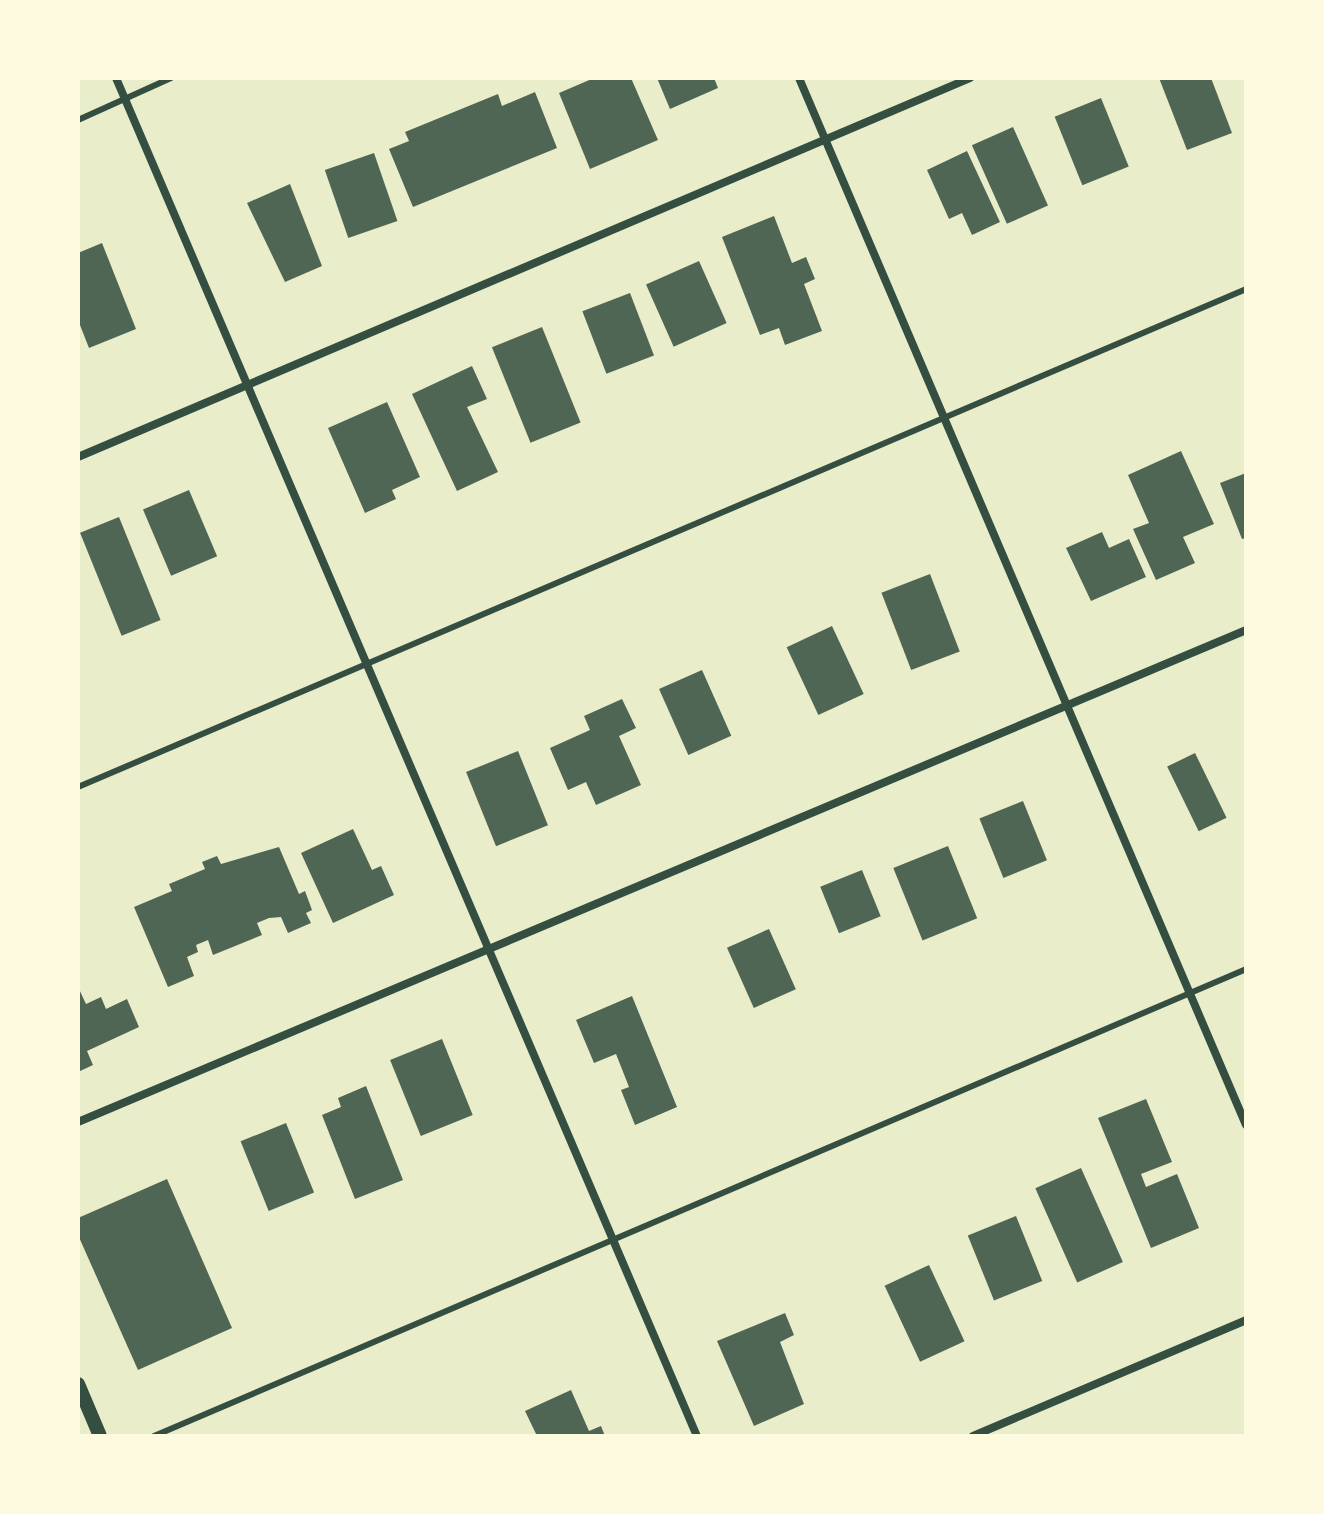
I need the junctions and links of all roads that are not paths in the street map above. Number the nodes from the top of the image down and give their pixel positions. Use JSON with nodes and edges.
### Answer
{"nodes":[{"id":1,"x":116,"y":78,"type":"edge"},
{"id":2,"x":171,"y":78,"type":"edge"},
{"id":3,"x":799,"y":78,"type":"edge"},
{"id":4,"x":970,"y":78,"type":"edge"},
{"id":5,"x":125,"y":99,"type":"junction"},
{"id":6,"x":78,"y":120,"type":"edge"},
{"id":7,"x":825,"y":139,"type":"junction"},
{"id":8,"x":1246,"y":289,"type":"edge"},
{"id":9,"x":248,"y":383,"type":"junction"},
{"id":10,"x":944,"y":418,"type":"junction"},
{"id":11,"x":78,"y":457,"type":"edge"},
{"id":12,"x":1246,"y":630,"type":"edge"},
{"id":13,"x":366,"y":664,"type":"junction"},
{"id":14,"x":1067,"y":705,"type":"junction"},
{"id":15,"x":78,"y":787,"type":"edge"},
{"id":16,"x":487,"y":950,"type":"junction"},
{"id":17,"x":1246,"y":969,"type":"edge"},
{"id":18,"x":1190,"y":993,"type":"junction"},
{"id":19,"x":78,"y":1122,"type":"edge"},
{"id":20,"x":1246,"y":1125,"type":"edge"},
{"id":21,"x":614,"y":1244,"type":"junction"},
{"id":22,"x":1246,"y":1320,"type":"edge"},
{"id":23,"x":78,"y":1384,"type":"edge"},
{"id":24,"x":100,"y":1436,"type":"edge"},
{"id":25,"x":154,"y":1436,"type":"edge"},
{"id":26,"x":697,"y":1436,"type":"edge"},
{"id":27,"x":973,"y":1436,"type":"edge"}],
"edges":[{"from":1,"to":5,"type":"street"},
{"from":2,"to":5,"type":"lane"},
{"from":3,"to":7,"type":"street"},
{"from":4,"to":7,"type":"street"},
{"from":5,"to":6,"type":"lane"},
{"from":5,"to":9,"type":"street"},
{"from":7,"to":9,"type":"street"},
{"from":7,"to":10,"type":"street"},
{"from":8,"to":10,"type":"lane"},
{"from":9,"to":11,"type":"street"},
{"from":9,"to":13,"type":"street"},
{"from":10,"to":13,"type":"lane"},
{"from":10,"to":14,"type":"street"},
{"from":12,"to":14,"type":"street"},
{"from":13,"to":15,"type":"lane"},
{"from":13,"to":16,"type":"street"},
{"from":14,"to":16,"type":"street"},
{"from":14,"to":18,"type":"street"},
{"from":16,"to":19,"type":"street"},
{"from":16,"to":21,"type":"street"},
{"from":17,"to":18,"type":"lane"},
{"from":18,"to":20,"type":"street"},
{"from":18,"to":21,"type":"lane"},
{"from":21,"to":25,"type":"lane"},
{"from":21,"to":26,"type":"street"},
{"from":22,"to":27,"type":"street"},
{"from":23,"to":24,"type":"street"}]}
